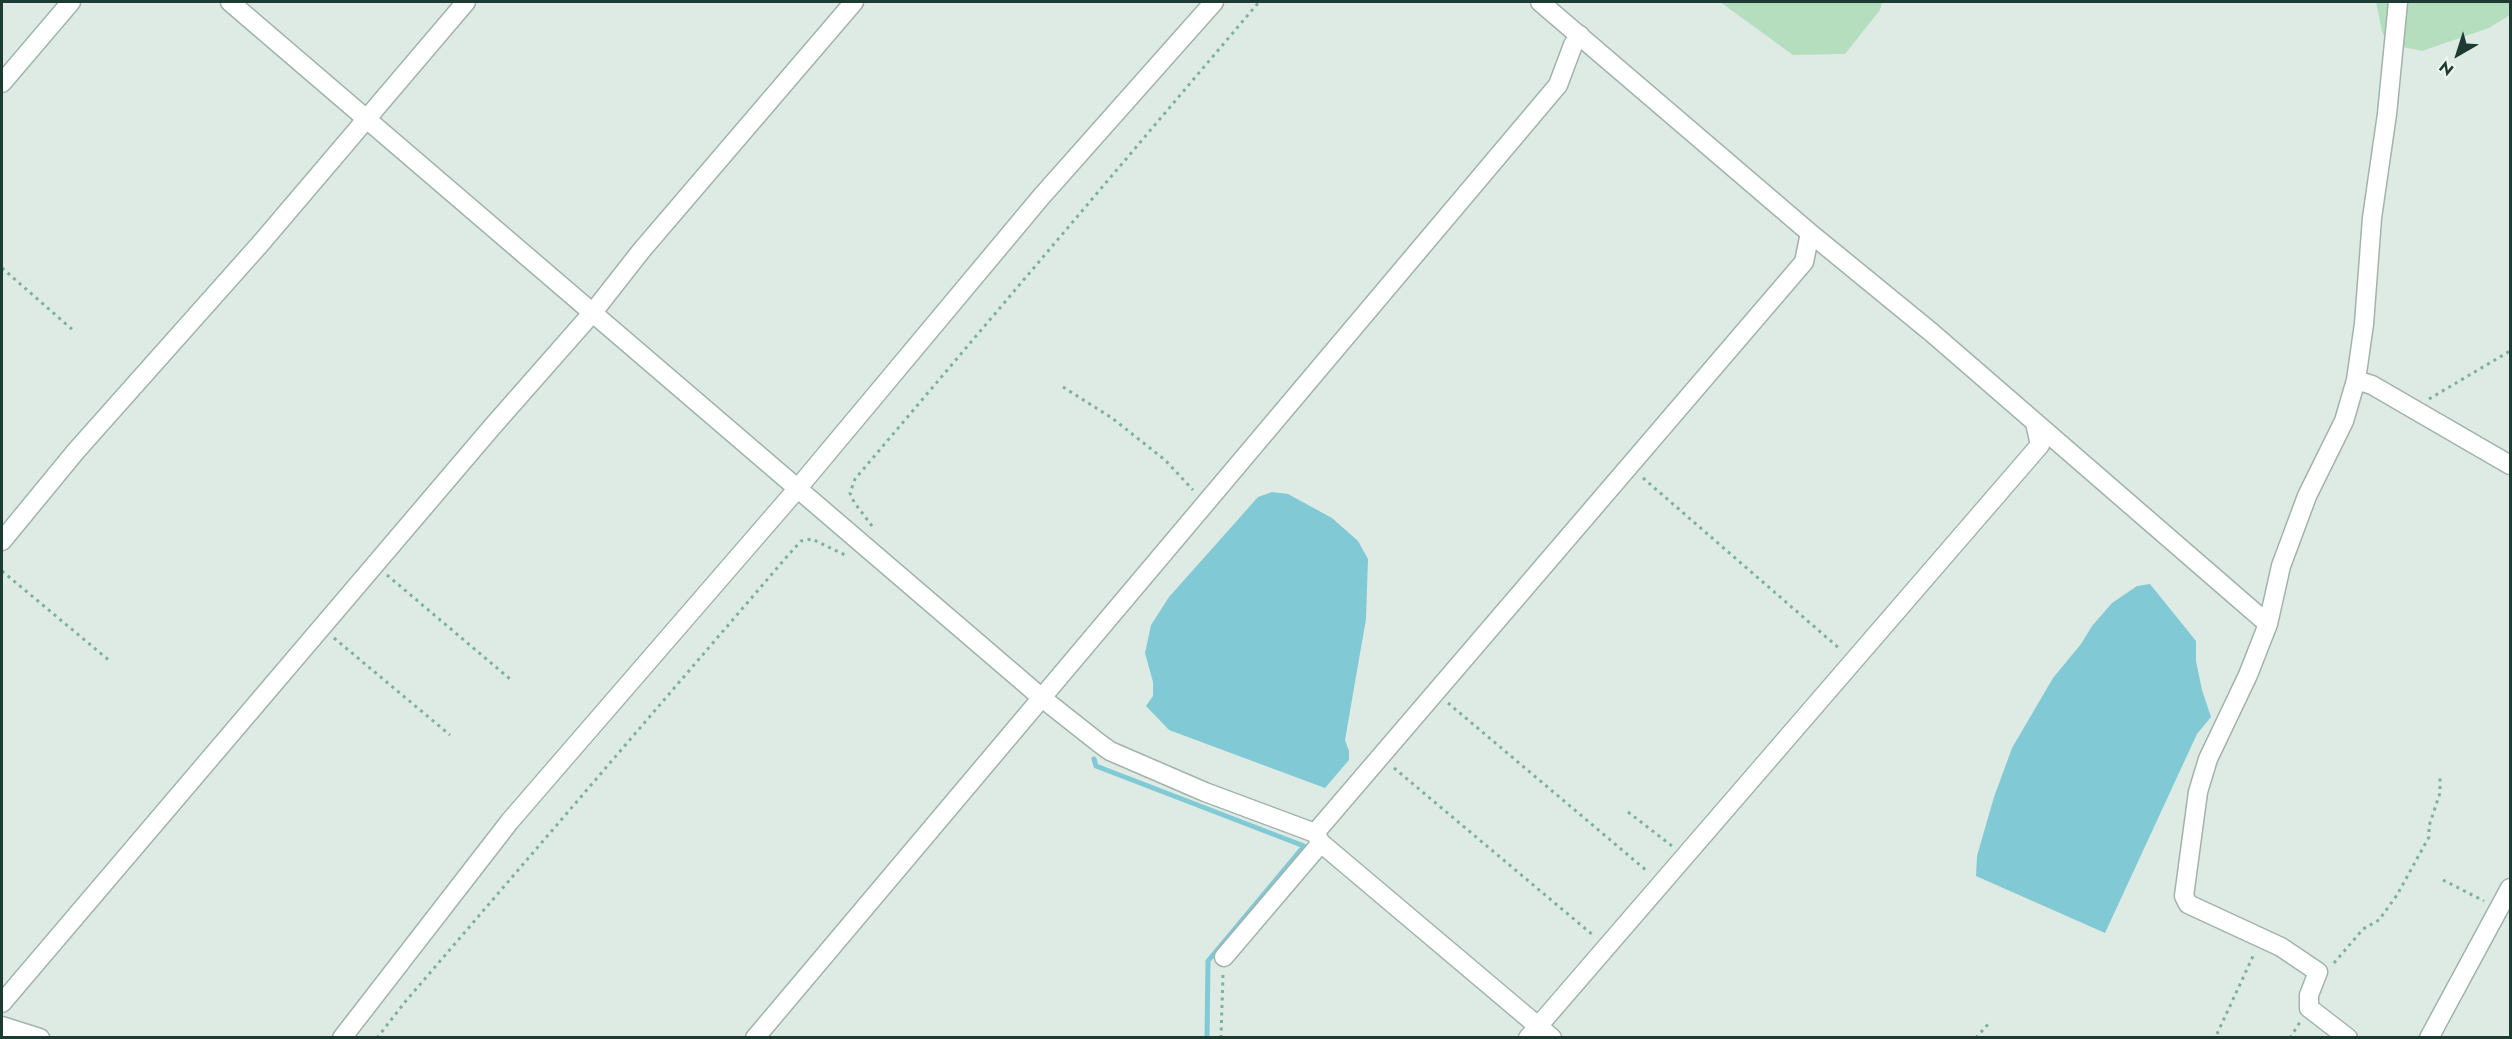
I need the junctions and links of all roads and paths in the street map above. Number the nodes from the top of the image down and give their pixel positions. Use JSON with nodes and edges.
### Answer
{"nodes":[{"id":1,"x":71,"y":2,"type":"edge"},
{"id":2,"x":230,"y":2,"type":"edge"},
{"id":3,"x":466,"y":2,"type":"edge"},
{"id":4,"x":854,"y":2,"type":"edge"},
{"id":5,"x":1214,"y":2,"type":"edge"},
{"id":6,"x":1540,"y":2,"type":"edge"},
{"id":7,"x":2398,"y":2,"type":"edge"},
{"id":8,"x":1580,"y":35,"type":"junction"},
{"id":9,"x":2,"y":83,"type":"edge"},
{"id":10,"x":367,"y":119,"type":"junction"},
{"id":11,"x":1810,"y":233,"type":"junction"},
{"id":12,"x":2,"y":268,"type":"edge"},
{"id":13,"x":594,"y":311,"type":"junction"},
{"id":14,"x":74,"y":331,"type":"dead end"},
{"id":15,"x":2511,"y":351,"type":"edge"},
{"id":16,"x":2356,"y":380,"type":"junction"},
{"id":17,"x":1063,"y":387,"type":"dead end"},
{"id":18,"x":2416,"y":410,"type":"junction"},
{"id":19,"x":2035,"y":423,"type":"junction"},
{"id":20,"x":1629,"y":465,"type":"junction"},
{"id":21,"x":2511,"y":465,"type":"edge"},
{"id":22,"x":798,"y":488,"type":"junction"},
{"id":23,"x":1204,"y":506,"type":"junction"},
{"id":24,"x":2,"y":541,"type":"edge"},
{"id":25,"x":375,"y":565,"type":"junction"},
{"id":26,"x":2,"y":571,"type":"edge"},
{"id":27,"x":2268,"y":624,"type":"junction"},
{"id":28,"x":321,"y":628,"type":"junction"},
{"id":29,"x":1853,"y":659,"type":"junction"},
{"id":30,"x":111,"y":662,"type":"dead end"},
{"id":31,"x":510,"y":679,"type":"dead end"},
{"id":32,"x":1436,"y":692,"type":"junction"},
{"id":33,"x":1042,"y":698,"type":"junction"},
{"id":34,"x":450,"y":735,"type":"dead end"},
{"id":35,"x":1379,"y":756,"type":"junction"},
{"id":36,"x":2440,"y":777,"type":"dead end"},
{"id":37,"x":1628,"y":812,"type":"dead end"},
{"id":38,"x":1318,"y":838,"type":"junction"},
{"id":39,"x":1684,"y":855,"type":"junction"},
{"id":40,"x":2443,"y":880,"type":"dead end"},
{"id":41,"x":1660,"y":882,"type":"junction"},
{"id":42,"x":2511,"y":888,"type":"edge"},
{"id":43,"x":2500,"y":909,"type":"junction"},
{"id":44,"x":2262,"y":939,"type":"junction"},
{"id":45,"x":1606,"y":947,"type":"junction"},
{"id":46,"x":1224,"y":957,"type":"joint"},
{"id":47,"x":2318,"y":972,"type":"junction"},
{"id":48,"x":2,"y":1003,"type":"edge"},
{"id":49,"x":1989,"y":1023,"type":"dead end"},
{"id":50,"x":2,"y":1026,"type":"edge"},
{"id":51,"x":1540,"y":1034,"type":"edge"},
{"id":52,"x":2217,"y":1034,"type":"dead end"},
{"id":53,"x":40,"y":1038,"type":"edge"},
{"id":54,"x":342,"y":1038,"type":"edge"},
{"id":55,"x":755,"y":1038,"type":"edge"},
{"id":56,"x":1221,"y":1038,"type":"edge"},
{"id":57,"x":1976,"y":1038,"type":"edge"},
{"id":58,"x":2348,"y":1038,"type":"edge"},
{"id":59,"x":2429,"y":1038,"type":"edge"}],
"edges":[{"from":1,"to":9,"type":"street"},
{"from":2,"to":10,"type":"street"},
{"from":3,"to":10,"type":"street"},
{"from":4,"to":13,"type":"street"},
{"from":5,"to":22,"type":"street"},
{"from":6,"to":8,"type":"street"},
{"from":7,"to":16,"type":"street"},
{"from":8,"to":11,"type":"street"},
{"from":8,"to":23,"type":"street"},
{"from":10,"to":13,"type":"street"},
{"from":10,"to":24,"type":"street"},
{"from":11,"to":19,"type":"street"},
{"from":11,"to":20,"type":"street"},
{"from":12,"to":14,"type":"path"},
{"from":13,"to":22,"type":"street"},
{"from":13,"to":25,"type":"street"},
{"from":15,"to":18,"type":"path"},
{"from":16,"to":18,"type":"street"},
{"from":16,"to":27,"type":"street"},
{"from":17,"to":23,"type":"path"},
{"from":18,"to":21,"type":"street"},
{"from":19,"to":27,"type":"street"},
{"from":19,"to":29,"type":"street"},
{"from":20,"to":29,"type":"path"},
{"from":20,"to":32,"type":"street"},
{"from":22,"to":33,"type":"street"},
{"from":22,"to":54,"type":"street"},
{"from":23,"to":33,"type":"street"},
{"from":25,"to":28,"type":"street"},
{"from":25,"to":31,"type":"path"},
{"from":26,"to":30,"type":"path"},
{"from":27,"to":44,"type":"street"},
{"from":28,"to":34,"type":"path"},
{"from":28,"to":48,"type":"street"},
{"from":29,"to":39,"type":"street"},
{"from":32,"to":35,"type":"street"},
{"from":32,"to":41,"type":"path"},
{"from":33,"to":38,"type":"street"},
{"from":33,"to":55,"type":"street"},
{"from":35,"to":38,"type":"street"},
{"from":35,"to":45,"type":"path"},
{"from":36,"to":47,"type":"path"},
{"from":37,"to":39,"type":"path"},
{"from":38,"to":46,"type":"street"},
{"from":38,"to":51,"type":"street"},
{"from":39,"to":41,"type":"street"},
{"from":40,"to":43,"type":"path"},
{"from":41,"to":45,"type":"street"},
{"from":42,"to":43,"type":"street"},
{"from":43,"to":59,"type":"street"},
{"from":44,"to":47,"type":"street"},
{"from":44,"to":52,"type":"path"},
{"from":45,"to":51,"type":"street"},
{"from":46,"to":56,"type":"path"},
{"from":47,"to":58,"type":"street"},
{"from":49,"to":57,"type":"path"},
{"from":50,"to":53,"type":"street"}]}
